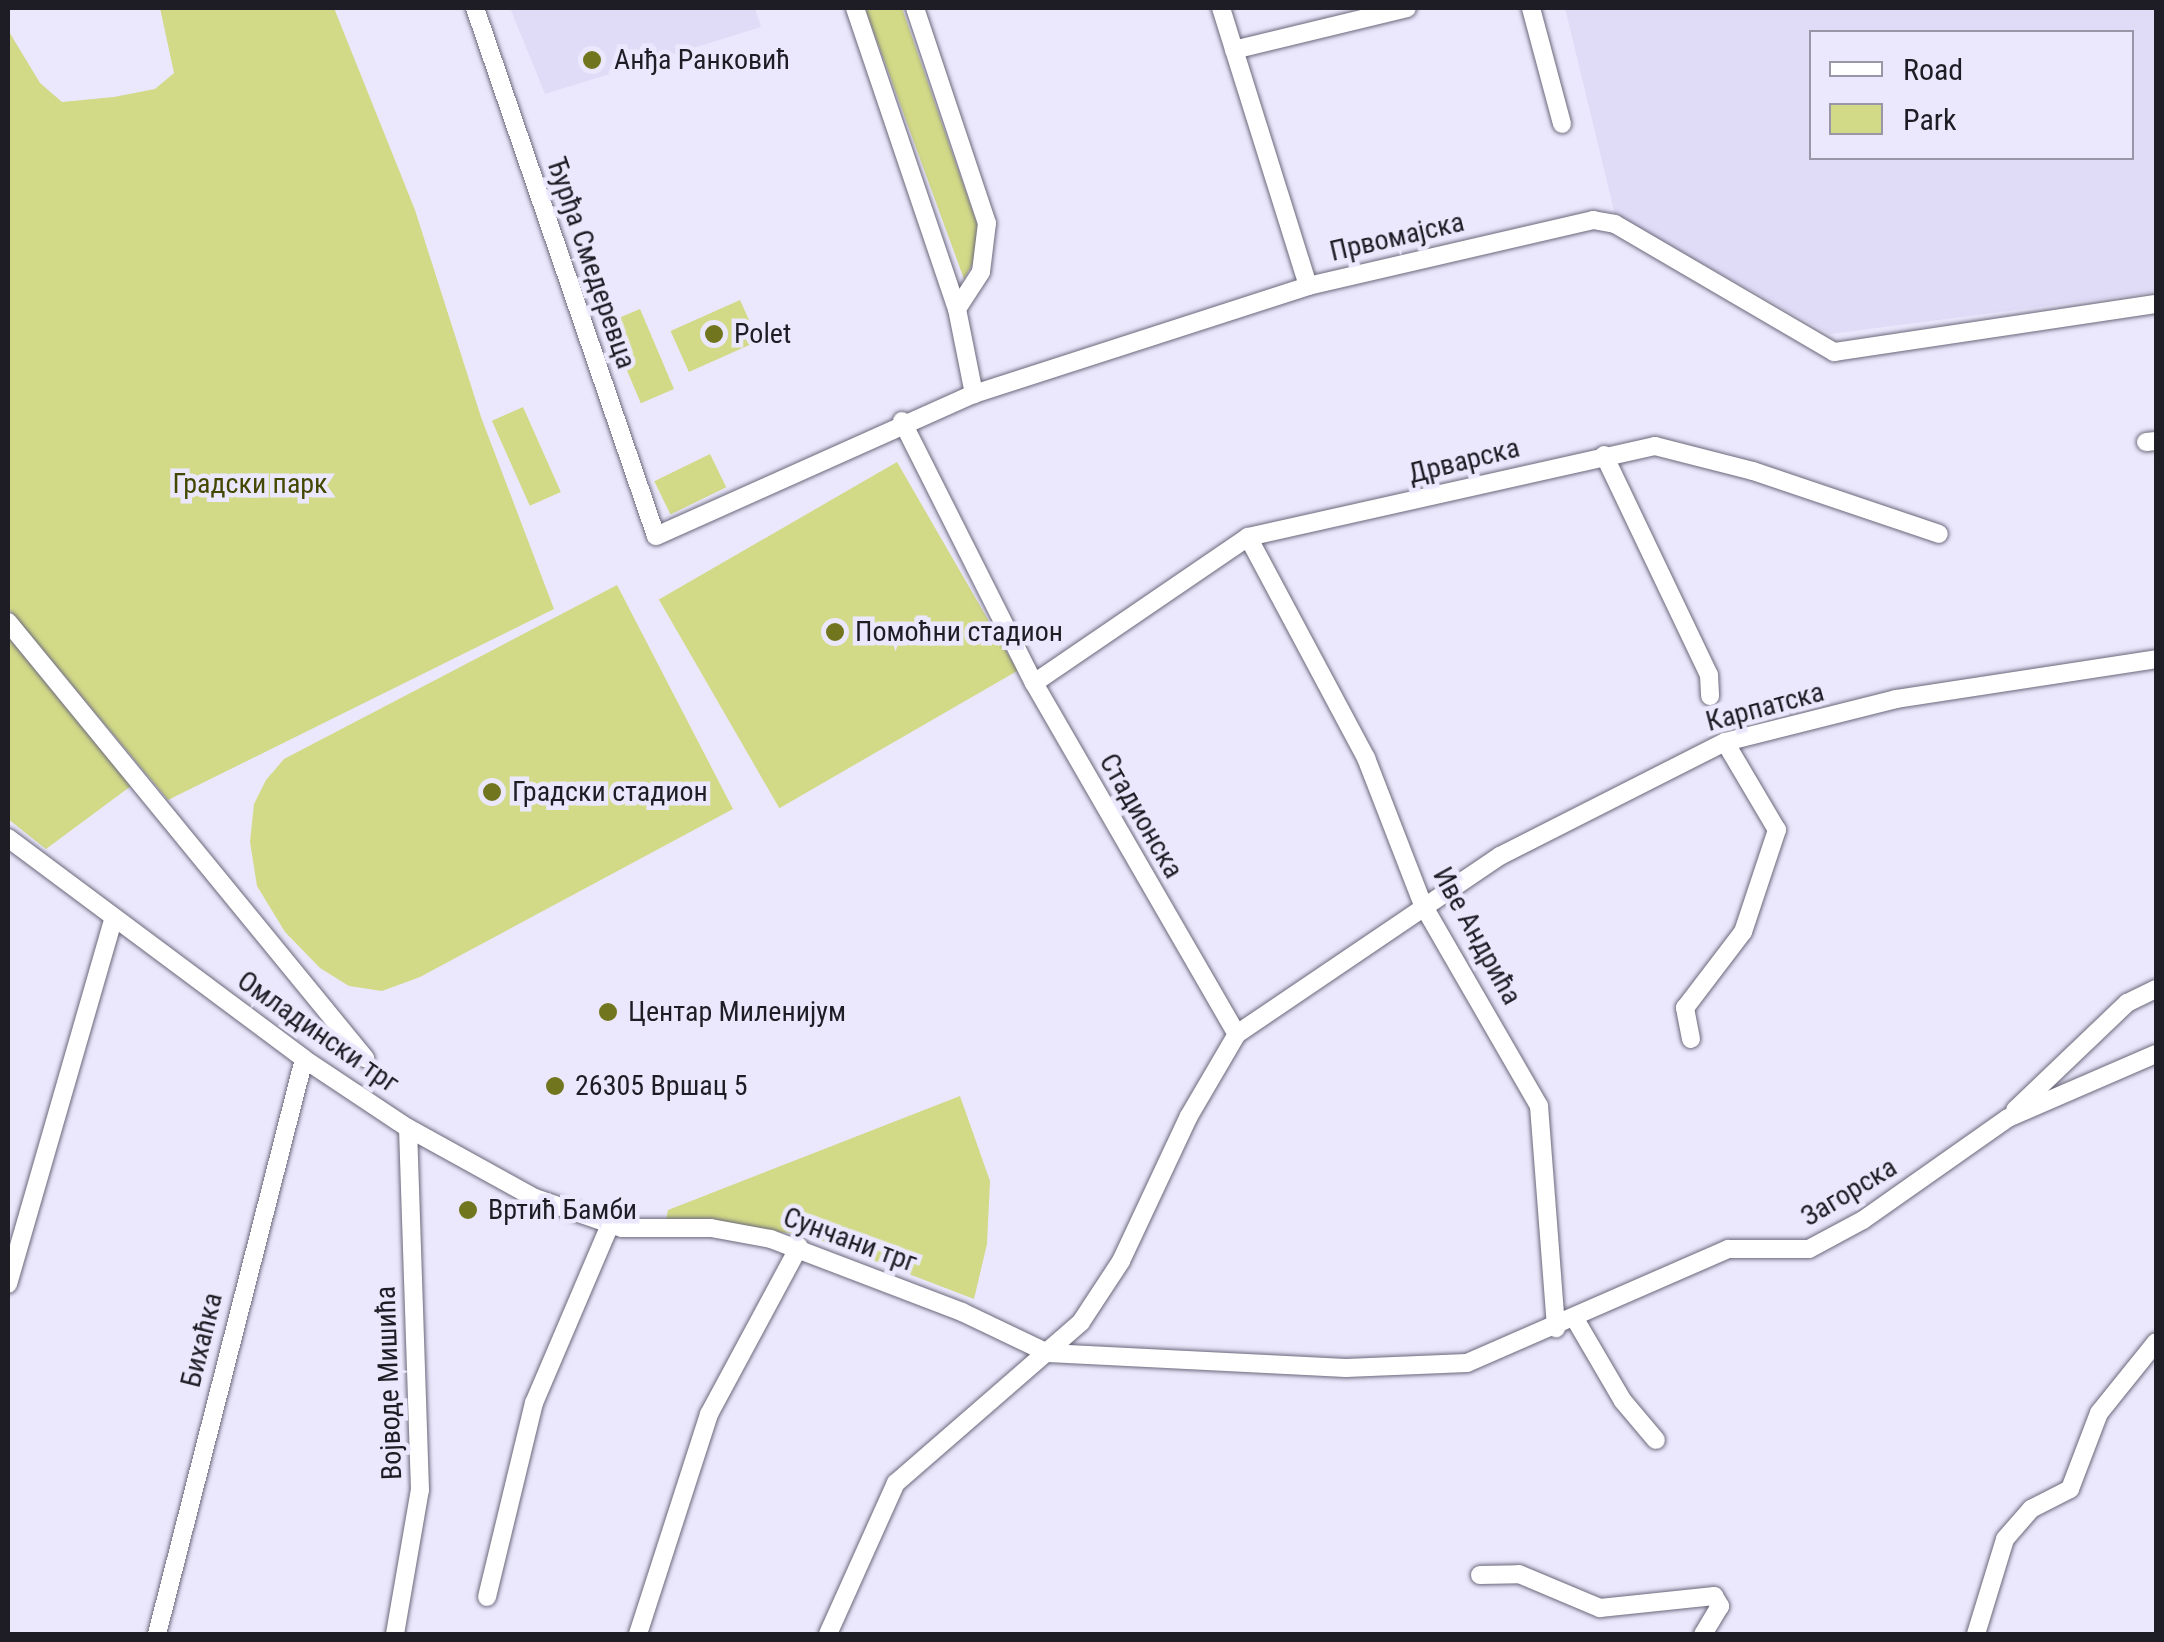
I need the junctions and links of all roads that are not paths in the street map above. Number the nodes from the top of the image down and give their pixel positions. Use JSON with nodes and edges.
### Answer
{"nodes":[{"id":1,"x":475,"y":8,"type":"edge"},
{"id":2,"x":855,"y":8,"type":"edge"},
{"id":3,"x":916,"y":8,"type":"edge"},
{"id":4,"x":1220,"y":8,"type":"edge"},
{"id":5,"x":1407,"y":8,"type":"edge"},
{"id":6,"x":1531,"y":8,"type":"edge"},
{"id":7,"x":1234,"y":50,"type":"junction"},
{"id":8,"x":1562,"y":124,"type":"dead end"},
{"id":9,"x":1308,"y":286,"type":"junction"},
{"id":10,"x":2156,"y":304,"type":"edge"},
{"id":11,"x":958,"y":309,"type":"junction"},
{"id":12,"x":974,"y":394,"type":"junction"},
{"id":13,"x":902,"y":421,"type":"junction"},
{"id":14,"x":1604,"y":455,"type":"junction"},
{"id":15,"x":1939,"y":534,"type":"dead end"},
{"id":16,"x":656,"y":536,"type":"joint"},
{"id":17,"x":1248,"y":537,"type":"junction"},
{"id":18,"x":8,"y":622,"type":"edge"},
{"id":19,"x":2156,"y":659,"type":"edge"},
{"id":20,"x":1034,"y":682,"type":"junction"},
{"id":21,"x":1710,"y":696,"type":"dead end"},
{"id":22,"x":1726,"y":742,"type":"junction"},
{"id":23,"x":8,"y":838,"type":"edge"},
{"id":24,"x":1423,"y":905,"type":"junction"},
{"id":25,"x":113,"y":920,"type":"junction"},
{"id":26,"x":2156,"y":988,"type":"edge"},
{"id":27,"x":1237,"y":1034,"type":"junction"},
{"id":28,"x":1691,"y":1039,"type":"dead end"},
{"id":29,"x":2156,"y":1054,"type":"edge"},
{"id":30,"x":365,"y":1058,"type":"dead end"},
{"id":31,"x":304,"y":1059,"type":"junction"},
{"id":32,"x":2008,"y":1118,"type":"junction"},
{"id":33,"x":408,"y":1128,"type":"junction"},
{"id":34,"x":616,"y":1227,"type":"junction"},
{"id":35,"x":798,"y":1247,"type":"junction"},
{"id":36,"x":8,"y":1284,"type":"edge"},
{"id":37,"x":1576,"y":1319,"type":"junction"},
{"id":38,"x":1556,"y":1328,"type":"junction"},
{"id":39,"x":2156,"y":1342,"type":"edge"},
{"id":40,"x":1048,"y":1353,"type":"junction"},
{"id":41,"x":1656,"y":1440,"type":"dead end"},
{"id":42,"x":1480,"y":1575,"type":"dead end"},
{"id":43,"x":487,"y":1597,"type":"dead end"},
{"id":44,"x":157,"y":1634,"type":"edge"},
{"id":45,"x":395,"y":1634,"type":"edge"},
{"id":46,"x":638,"y":1634,"type":"edge"},
{"id":47,"x":828,"y":1634,"type":"edge"},
{"id":48,"x":1703,"y":1634,"type":"edge"},
{"id":49,"x":1976,"y":1634,"type":"edge"}],
"edges":[{"from":1,"to":16,"type":"street","name":"Ђурђа Смедеревца"},
{"from":2,"to":11,"type":"street"},
{"from":3,"to":11,"type":"street"},
{"from":4,"to":7,"type":"street"},
{"from":5,"to":7,"type":"street"},
{"from":6,"to":8,"type":"street"},
{"from":7,"to":9,"type":"street"},
{"from":9,"to":10,"type":"street","name":"Првомајска"},
{"from":9,"to":12,"type":"street","name":"Првомајска"},
{"from":11,"to":12,"type":"street"},
{"from":12,"to":13,"type":"street","name":"Првомајска"},
{"from":13,"to":16,"type":"street","name":"Првомајска"},
{"from":13,"to":20,"type":"street","name":"Стадионска"},
{"from":14,"to":15,"type":"street","name":"Дрварска"},
{"from":14,"to":17,"type":"street","name":"Дрварска"},
{"from":14,"to":21,"type":"street"},
{"from":17,"to":20,"type":"street","name":"Дрварска"},
{"from":17,"to":24,"type":"street","name":"Иве Андрића"},
{"from":18,"to":30,"type":"street"},
{"from":19,"to":22,"type":"street","name":"Карпатска"},
{"from":20,"to":27,"type":"street","name":"Стадионска"},
{"from":22,"to":24,"type":"street","name":"Карпатска"},
{"from":22,"to":28,"type":"street"},
{"from":23,"to":25,"type":"street","name":"Омладински трг"},
{"from":24,"to":27,"type":"street"},
{"from":24,"to":38,"type":"street","name":"Иве Андрића"},
{"from":25,"to":31,"type":"street","name":"Омладински трг"},
{"from":25,"to":36,"type":"street"},
{"from":26,"to":32,"type":"street"},
{"from":27,"to":40,"type":"street"},
{"from":29,"to":32,"type":"street","name":"Загорска"},
{"from":31,"to":33,"type":"street","name":"Омладински трг"},
{"from":31,"to":44,"type":"street","name":"Бихаћка"},
{"from":32,"to":37,"type":"street","name":"Загорска"},
{"from":33,"to":34,"type":"street","name":"Омладински трг"},
{"from":33,"to":45,"type":"street","name":"Војводе Мишића"},
{"from":34,"to":35,"type":"street","name":"Сунчани трг"},
{"from":34,"to":43,"type":"street"},
{"from":35,"to":40,"type":"street","name":"Сунчани трг"},
{"from":35,"to":46,"type":"street"},
{"from":37,"to":38,"type":"street","name":"Загорска"},
{"from":37,"to":41,"type":"street"},
{"from":38,"to":40,"type":"street","name":"Загорска"},
{"from":39,"to":49,"type":"street"},
{"from":40,"to":47,"type":"street"},
{"from":42,"to":48,"type":"street"}]}
